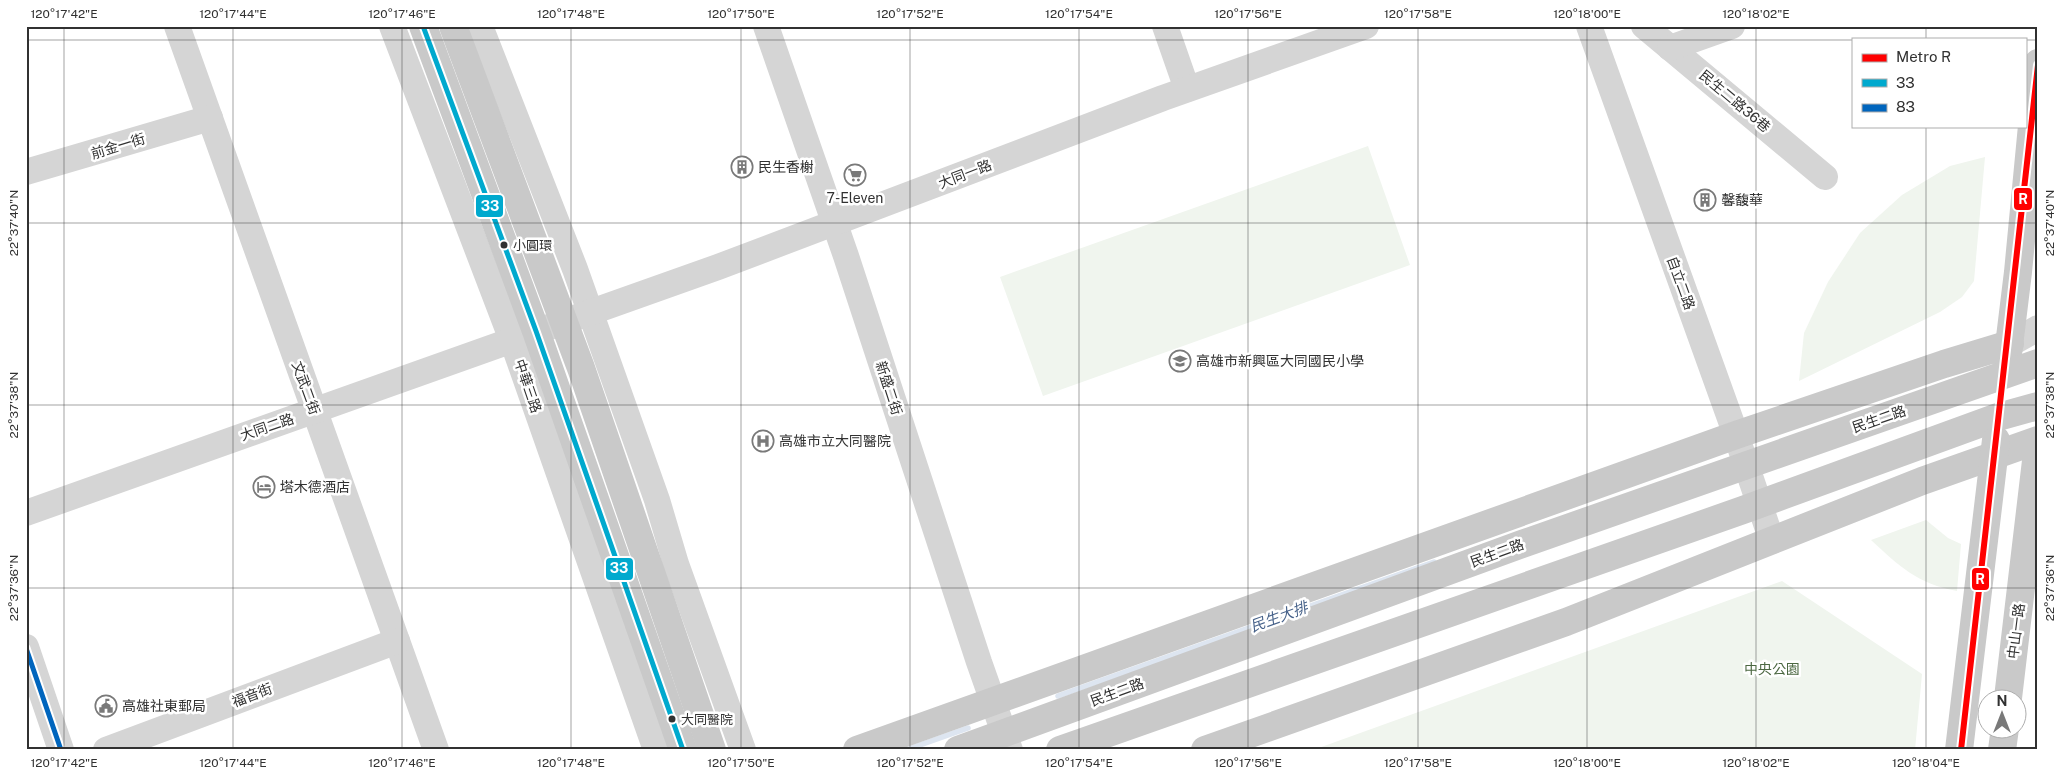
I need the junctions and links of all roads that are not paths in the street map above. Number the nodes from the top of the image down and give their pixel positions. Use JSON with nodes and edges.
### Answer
{"nodes":[{"id":1,"x":177,"y":26,"type":"edge"},
{"id":2,"x":392,"y":26,"type":"edge"},
{"id":3,"x":423,"y":26,"type":"edge"},
{"id":4,"x":453,"y":26,"type":"edge"},
{"id":5,"x":480,"y":26,"type":"edge"},
{"id":6,"x":766,"y":26,"type":"edge"},
{"id":7,"x":1165,"y":26,"type":"edge"},
{"id":8,"x":1366,"y":26,"type":"edge"},
{"id":9,"x":1589,"y":26,"type":"edge"},
{"id":10,"x":1644,"y":26,"type":"edge"},
{"id":11,"x":1732,"y":26,"type":"edge"},
{"id":12,"x":1670,"y":48,"type":"junction"},
{"id":13,"x":2038,"y":63,"type":"edge"},
{"id":14,"x":1187,"y":90,"type":"junction"},
{"id":15,"x":210,"y":118,"type":"junction"},
{"id":16,"x":26,"y":172,"type":"edge"},
{"id":17,"x":1825,"y":177,"type":"dead end"},
{"id":18,"x":835,"y":223,"type":"junction"},
{"id":19,"x":590,"y":311,"type":"junction"},
{"id":20,"x":564,"y":321,"type":"junction"},
{"id":21,"x":2038,"y":328,"type":"edge"},
{"id":22,"x":524,"y":335,"type":"junction"},
{"id":23,"x":2010,"y":344,"type":"junction"},
{"id":24,"x":2038,"y":363,"type":"edge"},
{"id":25,"x":2005,"y":373,"type":"junction"},
{"id":26,"x":2038,"y":406,"type":"edge"},
{"id":27,"x":314,"y":410,"type":"junction"},
{"id":28,"x":1998,"y":417,"type":"junction"},
{"id":29,"x":1736,"y":435,"type":"junction"},
{"id":30,"x":2038,"y":440,"type":"edge"},
{"id":31,"x":2038,"y":444,"type":"edge"},
{"id":32,"x":1994,"y":455,"type":"junction"},
{"id":33,"x":1746,"y":467,"type":"junction"},
{"id":34,"x":1759,"y":504,"type":"junction"},
{"id":35,"x":26,"y":513,"type":"edge"},
{"id":36,"x":1772,"y":541,"type":"junction"},
{"id":37,"x":397,"y":641,"type":"junction"},
{"id":38,"x":26,"y":647,"type":"edge"},
{"id":39,"x":2009,"y":688,"type":"edge"},
{"id":40,"x":993,"y":702,"type":"junction"},
{"id":41,"x":1007,"y":742,"type":"edge"},
{"id":42,"x":62,"y":750,"type":"edge"},
{"id":43,"x":106,"y":750,"type":"edge"},
{"id":44,"x":436,"y":750,"type":"edge"},
{"id":45,"x":656,"y":750,"type":"edge"},
{"id":46,"x":683,"y":750,"type":"edge"},
{"id":47,"x":712,"y":750,"type":"edge"},
{"id":48,"x":743,"y":750,"type":"edge"},
{"id":49,"x":857,"y":750,"type":"edge"},
{"id":50,"x":958,"y":750,"type":"edge"},
{"id":51,"x":1060,"y":750,"type":"edge"},
{"id":52,"x":1205,"y":750,"type":"edge"},
{"id":53,"x":1959,"y":750,"type":"edge"}],
"edges":[{"from":1,"to":15,"type":"street","name":"文武二街"},
{"from":2,"to":22,"type":"street","name":"中華三路"},
{"from":3,"to":22,"type":"main road","name":"中華三路"},
{"from":4,"to":20,"type":"main road"},
{"from":5,"to":19,"type":"street"},
{"from":6,"to":18,"type":"street","name":"新盛二街"},
{"from":7,"to":14,"type":"street"},
{"from":8,"to":14,"type":"street","name":"大同一路"},
{"from":9,"to":29,"type":"street","name":"自立二路"},
{"from":10,"to":12,"type":"street","name":"民生二路36巷"},
{"from":11,"to":12,"type":"street"},
{"from":12,"to":17,"type":"street","name":"民生二路36巷"},
{"from":13,"to":23,"type":"main road"},
{"from":14,"to":18,"type":"street","name":"大同一路"},
{"from":15,"to":16,"type":"street","name":"前金一街"},
{"from":15,"to":27,"type":"street","name":"文武二街"},
{"from":18,"to":19,"type":"street","name":"大同一路"},
{"from":18,"to":40,"type":"street","name":"新盛二街"},
{"from":19,"to":20,"type":"street","name":"大同一路"},
{"from":19,"to":48,"type":"street"},
{"from":20,"to":22,"type":"street","name":"大同二路"},
{"from":20,"to":47,"type":"main road"},
{"from":21,"to":23,"type":"street"},
{"from":22,"to":27,"type":"street","name":"大同二路"},
{"from":22,"to":45,"type":"street","name":"中華三路"},
{"from":22,"to":46,"type":"main road","name":"中華三路"},
{"from":23,"to":25,"type":"main road"},
{"from":23,"to":29,"type":"main road"},
{"from":24,"to":25,"type":"main road","name":"民生二路"},
{"from":25,"to":28,"type":"main road"},
{"from":25,"to":33,"type":"main road","name":"民生二路"},
{"from":26,"to":28,"type":"main road"},
{"from":27,"to":35,"type":"street","name":"大同二路"},
{"from":27,"to":37,"type":"street","name":"文武二街"},
{"from":28,"to":32,"type":"main road"},
{"from":28,"to":34,"type":"main road"},
{"from":29,"to":33,"type":"street","name":"自立二路"},
{"from":29,"to":40,"type":"main road"},
{"from":30,"to":32,"type":"main road"},
{"from":31,"to":39,"type":"main road","name":"中山一路"},
{"from":32,"to":36,"type":"main road"},
{"from":32,"to":53,"type":"main road"},
{"from":33,"to":34,"type":"street","name":"自立二路"},
{"from":33,"to":41,"type":"main road","name":"民生二路"},
{"from":34,"to":36,"type":"street","name":"自立二路"},
{"from":34,"to":51,"type":"main road"},
{"from":36,"to":52,"type":"main road"},
{"from":37,"to":43,"type":"street","name":"福音街"},
{"from":37,"to":44,"type":"street","name":"文武二街"},
{"from":38,"to":42,"type":"street"},
{"from":40,"to":41,"type":"street","name":"新盛二街"},
{"from":40,"to":49,"type":"main road"},
{"from":41,"to":50,"type":"main road","name":"民生二路"}]}
